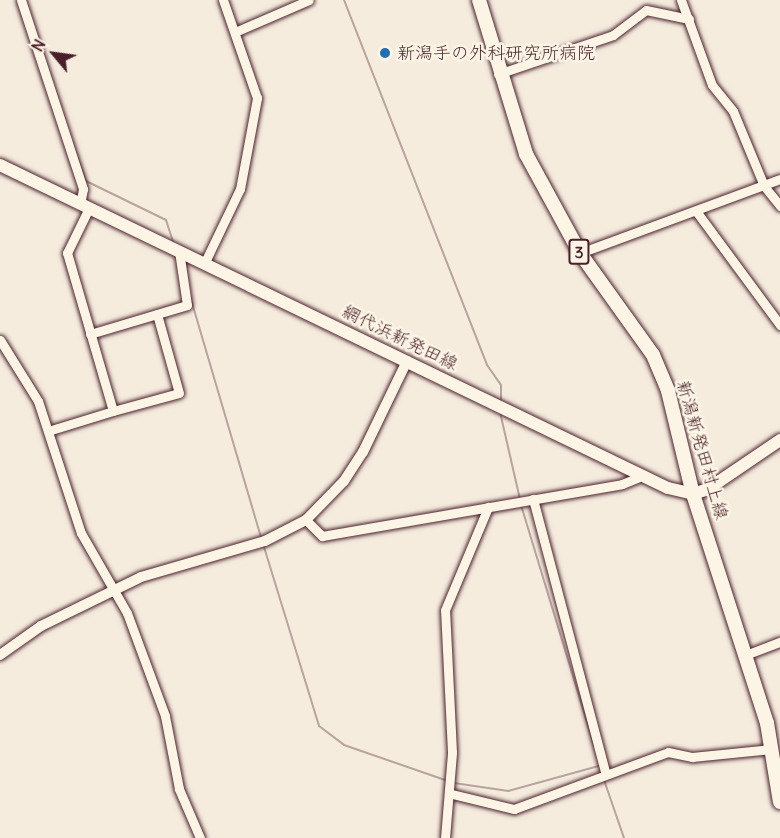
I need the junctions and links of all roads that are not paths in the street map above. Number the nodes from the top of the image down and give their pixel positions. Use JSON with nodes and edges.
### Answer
{"nodes":[{"id":1,"x":21,"y":0,"type":"edge"},
{"id":2,"x":223,"y":0,"type":"edge"},
{"id":3,"x":309,"y":0,"type":"edge"},
{"id":4,"x":478,"y":0,"type":"edge"},
{"id":5,"x":681,"y":0,"type":"edge"},
{"id":6,"x":689,"y":19,"type":"junction"},
{"id":7,"x":237,"y":31,"type":"junction"},
{"id":8,"x":498,"y":74,"type":"junction"},
{"id":9,"x":0,"y":165,"type":"edge"},
{"id":10,"x":780,"y":179,"type":"edge"},
{"id":11,"x":764,"y":186,"type":"junction"},
{"id":12,"x":85,"y":206,"type":"junction"},
{"id":13,"x":780,"y":206,"type":"edge"},
{"id":14,"x":696,"y":211,"type":"junction"},
{"id":15,"x":179,"y":251,"type":"junction"},
{"id":16,"x":580,"y":253,"type":"junction"},
{"id":17,"x":204,"y":264,"type":"junction"},
{"id":18,"x":156,"y":314,"type":"junction"},
{"id":19,"x":780,"y":325,"type":"edge"},
{"id":20,"x":90,"y":334,"type":"junction"},
{"id":21,"x":0,"y":340,"type":"edge"},
{"id":22,"x":407,"y":361,"type":"junction"},
{"id":23,"x":113,"y":411,"type":"junction"},
{"id":24,"x":48,"y":431,"type":"junction"},
{"id":25,"x":780,"y":440,"type":"edge"},
{"id":26,"x":639,"y":477,"type":"junction"},
{"id":27,"x":693,"y":494,"type":"junction"},
{"id":28,"x":533,"y":500,"type":"junction"},
{"id":29,"x":488,"y":507,"type":"junction"},
{"id":30,"x":306,"y":520,"type":"junction"},
{"id":31,"x":117,"y":587,"type":"junction"},
{"id":32,"x":780,"y":642,"type":"edge"},
{"id":33,"x":748,"y":654,"type":"junction"},
{"id":34,"x":0,"y":655,"type":"edge"},
{"id":35,"x":772,"y":749,"type":"junction"},
{"id":36,"x":605,"y":772,"type":"junction"},
{"id":37,"x":779,"y":786,"type":"edge"},
{"id":38,"x":452,"y":794,"type":"junction"},
{"id":39,"x":780,"y":802,"type":"edge"},
{"id":40,"x":200,"y":838,"type":"edge"},
{"id":41,"x":444,"y":838,"type":"edge"}],
"edges":[{"from":1,"to":12,"type":"street"},
{"from":2,"to":7,"type":"street"},
{"from":3,"to":7,"type":"street"},
{"from":4,"to":8,"type":"main road","name":"新潟新発田村上線","number":"3"},
{"from":5,"to":6,"type":"street"},
{"from":6,"to":8,"type":"street"},
{"from":6,"to":11,"type":"street"},
{"from":7,"to":17,"type":"street"},
{"from":8,"to":16,"type":"main road","name":"新潟新発田村上線","number":"3"},
{"from":9,"to":12,"type":"main road","name":"網代浜新発田線"},
{"from":10,"to":11,"type":"street"},
{"from":11,"to":13,"type":"street"},
{"from":11,"to":14,"type":"street"},
{"from":12,"to":15,"type":"main road","name":"網代浜新発田線"},
{"from":12,"to":20,"type":"street"},
{"from":14,"to":16,"type":"street"},
{"from":14,"to":19,"type":"street"},
{"from":15,"to":17,"type":"main road","name":"網代浜新発田線"},
{"from":15,"to":18,"type":"street"},
{"from":16,"to":27,"type":"main road","name":"新潟新発田村上線","number":"3"},
{"from":17,"to":22,"type":"main road","name":"網代浜新発田線"},
{"from":18,"to":20,"type":"street"},
{"from":18,"to":23,"type":"street"},
{"from":20,"to":23,"type":"street"},
{"from":21,"to":24,"type":"street"},
{"from":22,"to":26,"type":"main road","name":"網代浜新発田線"},
{"from":22,"to":30,"type":"street"},
{"from":23,"to":24,"type":"street"},
{"from":24,"to":31,"type":"street"},
{"from":25,"to":27,"type":"main road"},
{"from":26,"to":27,"type":"main road","name":"網代浜新発田線"},
{"from":26,"to":28,"type":"street"},
{"from":27,"to":33,"type":"main road","name":"新潟新発田村上線","number":"3"},
{"from":28,"to":29,"type":"street"},
{"from":28,"to":36,"type":"street"},
{"from":29,"to":30,"type":"street"},
{"from":29,"to":38,"type":"street"},
{"from":30,"to":31,"type":"street"},
{"from":31,"to":34,"type":"street"},
{"from":31,"to":40,"type":"street"},
{"from":32,"to":33,"type":"street"},
{"from":33,"to":35,"type":"main road","name":"新潟新発田村上線","number":"3"},
{"from":35,"to":36,"type":"street"},
{"from":35,"to":37,"type":"main road","name":"新潟新発田村上線","number":"3"},
{"from":36,"to":38,"type":"street"},
{"from":37,"to":39,"type":"main road","name":"新潟新発田村上線","number":"3"},
{"from":38,"to":41,"type":"street"}]}
